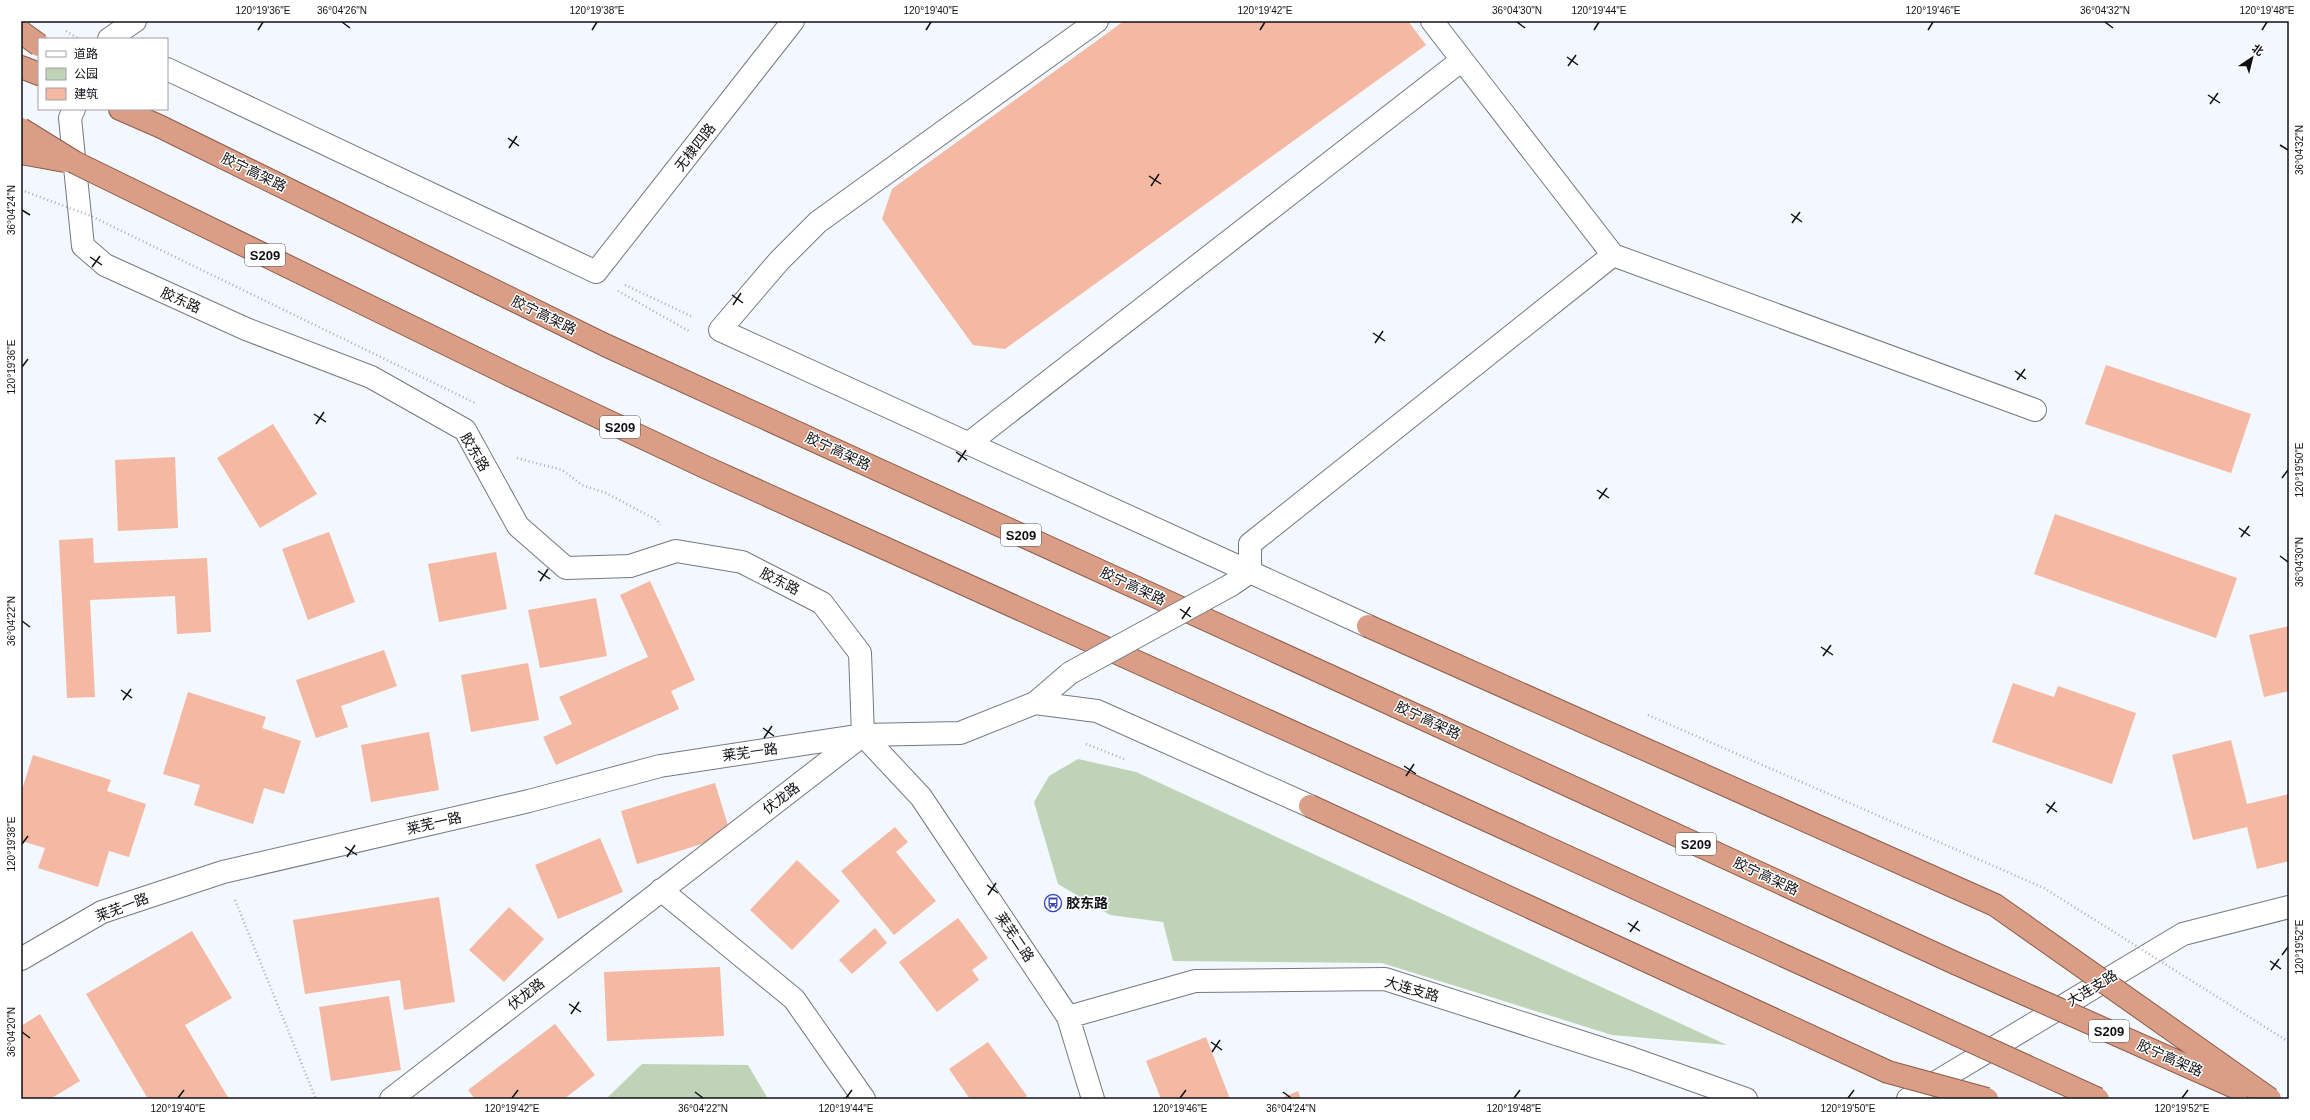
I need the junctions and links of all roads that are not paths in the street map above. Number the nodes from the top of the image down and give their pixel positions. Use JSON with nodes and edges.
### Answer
{"nodes":[{"id":1,"x":135,"y":21,"type":"edge"},
{"id":2,"x":793,"y":21,"type":"edge"},
{"id":3,"x":1097,"y":21,"type":"edge"},
{"id":4,"x":1432,"y":21,"type":"edge"},
{"id":5,"x":21,"y":32,"type":"edge"},
{"id":6,"x":110,"y":38,"type":"edge"},
{"id":7,"x":21,"y":39,"type":"edge"},
{"id":8,"x":38,"y":39,"type":"edge"},
{"id":9,"x":38,"y":44,"type":"edge"},
{"id":10,"x":1462,"y":60,"type":"junction"},
{"id":11,"x":21,"y":67,"type":"edge"},
{"id":12,"x":168,"y":69,"type":"edge"},
{"id":13,"x":38,"y":74,"type":"edge"},
{"id":14,"x":74,"y":110,"type":"edge"},
{"id":15,"x":122,"y":110,"type":"edge"},
{"id":16,"x":136,"y":110,"type":"edge"},
{"id":17,"x":160,"y":126,"type":"junction"},
{"id":18,"x":21,"y":129,"type":"edge"},
{"id":19,"x":21,"y":153,"type":"edge"},
{"id":20,"x":76,"y":163,"type":"junction"},
{"id":21,"x":1613,"y":255,"type":"junction"},
{"id":22,"x":2035,"y":410,"type":"dead end"},
{"id":23,"x":968,"y":444,"type":"junction"},
{"id":24,"x":1250,"y":572,"type":"junction"},
{"id":25,"x":1368,"y":626,"type":"joint"},
{"id":26,"x":1035,"y":703,"type":"junction"},
{"id":27,"x":862,"y":735,"type":"junction"},
{"id":28,"x":1310,"y":806,"type":"joint"},
{"id":29,"x":661,"y":890,"type":"junction"},
{"id":30,"x":2289,"y":907,"type":"edge"},
{"id":31,"x":21,"y":959,"type":"edge"},
{"id":32,"x":1068,"y":1017,"type":"junction"},
{"id":33,"x":391,"y":1099,"type":"edge"},
{"id":34,"x":864,"y":1099,"type":"edge"},
{"id":35,"x":1093,"y":1099,"type":"edge"},
{"id":36,"x":1746,"y":1099,"type":"edge"},
{"id":37,"x":1908,"y":1099,"type":"edge"},
{"id":38,"x":1987,"y":1099,"type":"edge"},
{"id":39,"x":2098,"y":1099,"type":"edge"},
{"id":40,"x":2262,"y":1099,"type":"edge"},
{"id":41,"x":2270,"y":1099,"type":"edge"}],
"edges":[{"from":1,"to":6,"type":"street"},
{"from":2,"to":12,"type":"street","name":"无棣四路"},
{"from":3,"to":23,"type":"street"},
{"from":4,"to":10,"type":"street"},
{"from":5,"to":9,"type":"highway","bridge":true},
{"from":7,"to":8,"type":"street"},
{"from":10,"to":21,"type":"street"},
{"from":10,"to":23,"type":"street"},
{"from":11,"to":13,"type":"highway"},
{"from":14,"to":27,"type":"street","name":"胶东路"},
{"from":15,"to":17,"type":"highway","name":"胶宁高架路","number":"S209"},
{"from":16,"to":17,"type":"highway"},
{"from":17,"to":40,"type":"highway","name":"胶宁高架路","number":"S209","bridge":true},
{"from":18,"to":20,"type":"highway","number":"S209","bridge":true},
{"from":19,"to":20,"type":"highway","bridge":true},
{"from":20,"to":39,"type":"highway","number":"S209","bridge":true},
{"from":21,"to":22,"type":"street"},
{"from":21,"to":24,"type":"street"},
{"from":23,"to":24,"type":"street"},
{"from":24,"to":25,"type":"street"},
{"from":24,"to":26,"type":"street","bridge":true},
{"from":25,"to":41,"type":"highway","bridge":true},
{"from":26,"to":27,"type":"street","name":"莱芜一路"},
{"from":26,"to":28,"type":"street"},
{"from":27,"to":29,"type":"street","name":"伏龙路"},
{"from":27,"to":31,"type":"street","name":"莱芜一路"},
{"from":27,"to":32,"type":"street","name":"莱芜二路"},
{"from":28,"to":38,"type":"highway","bridge":true},
{"from":29,"to":33,"type":"street","name":"伏龙路"},
{"from":29,"to":34,"type":"street"},
{"from":30,"to":37,"type":"street","name":"大连支路"},
{"from":32,"to":35,"type":"street","name":"莱芜二路"},
{"from":32,"to":36,"type":"street","name":"大连支路"}]}
